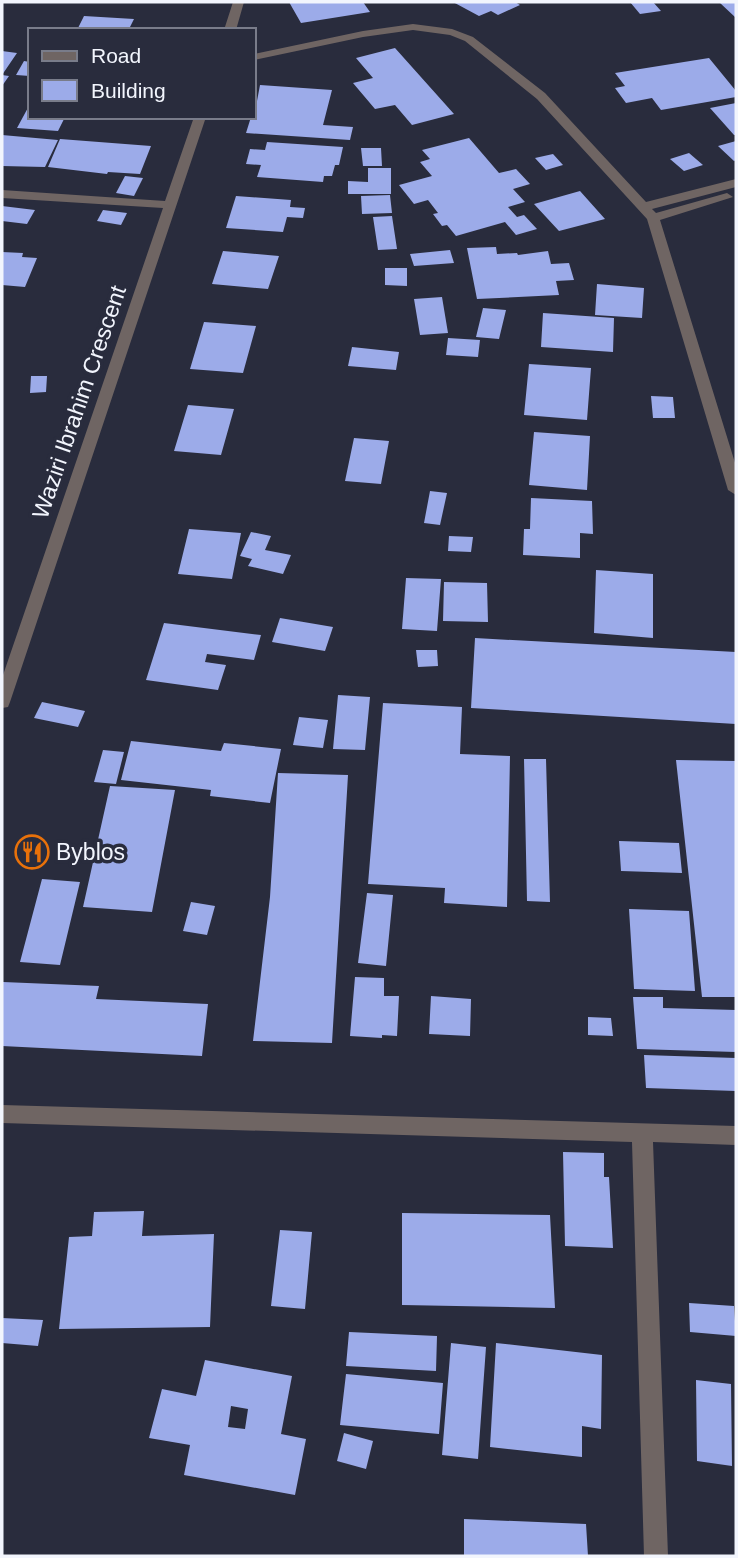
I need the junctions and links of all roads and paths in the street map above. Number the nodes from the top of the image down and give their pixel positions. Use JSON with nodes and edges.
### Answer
{"nodes":[{"id":1,"x":239,"y":2,"type":"edge"},
{"id":2,"x":231,"y":28,"type":"edge"},
{"id":3,"x":256,"y":57,"type":"edge"},
{"id":4,"x":199,"y":119,"type":"edge"},
{"id":5,"x":736,"y":183,"type":"edge"},
{"id":6,"x":2,"y":194,"type":"edge"},
{"id":7,"x":736,"y":195,"type":"edge"},
{"id":8,"x":169,"y":205,"type":"junction"},
{"id":9,"x":643,"y":207,"type":"junction"},
{"id":10,"x":653,"y":218,"type":"junction"},
{"id":11,"x":736,"y":490,"type":"edge"},
{"id":12,"x":2,"y":702,"type":"edge"},
{"id":13,"x":2,"y":1114,"type":"edge"},
{"id":14,"x":642,"y":1134,"type":"junction"},
{"id":15,"x":736,"y":1135,"type":"edge"},
{"id":16,"x":656,"y":1556,"type":"edge"}],
"edges":[{"from":1,"to":2,"type":"street"},
{"from":3,"to":9,"type":"street"},
{"from":4,"to":8,"type":"street","name":"Waziri Ibrahim Crescent"},
{"from":5,"to":9,"type":"street"},
{"from":6,"to":8,"type":"street"},
{"from":7,"to":10,"type":"street"},
{"from":8,"to":12,"type":"street","name":"Waziri Ibrahim Crescent"},
{"from":9,"to":10,"type":"street"},
{"from":10,"to":11,"type":"street"},
{"from":13,"to":14,"type":"street"},
{"from":14,"to":15,"type":"street"},
{"from":14,"to":16,"type":"street"}]}
